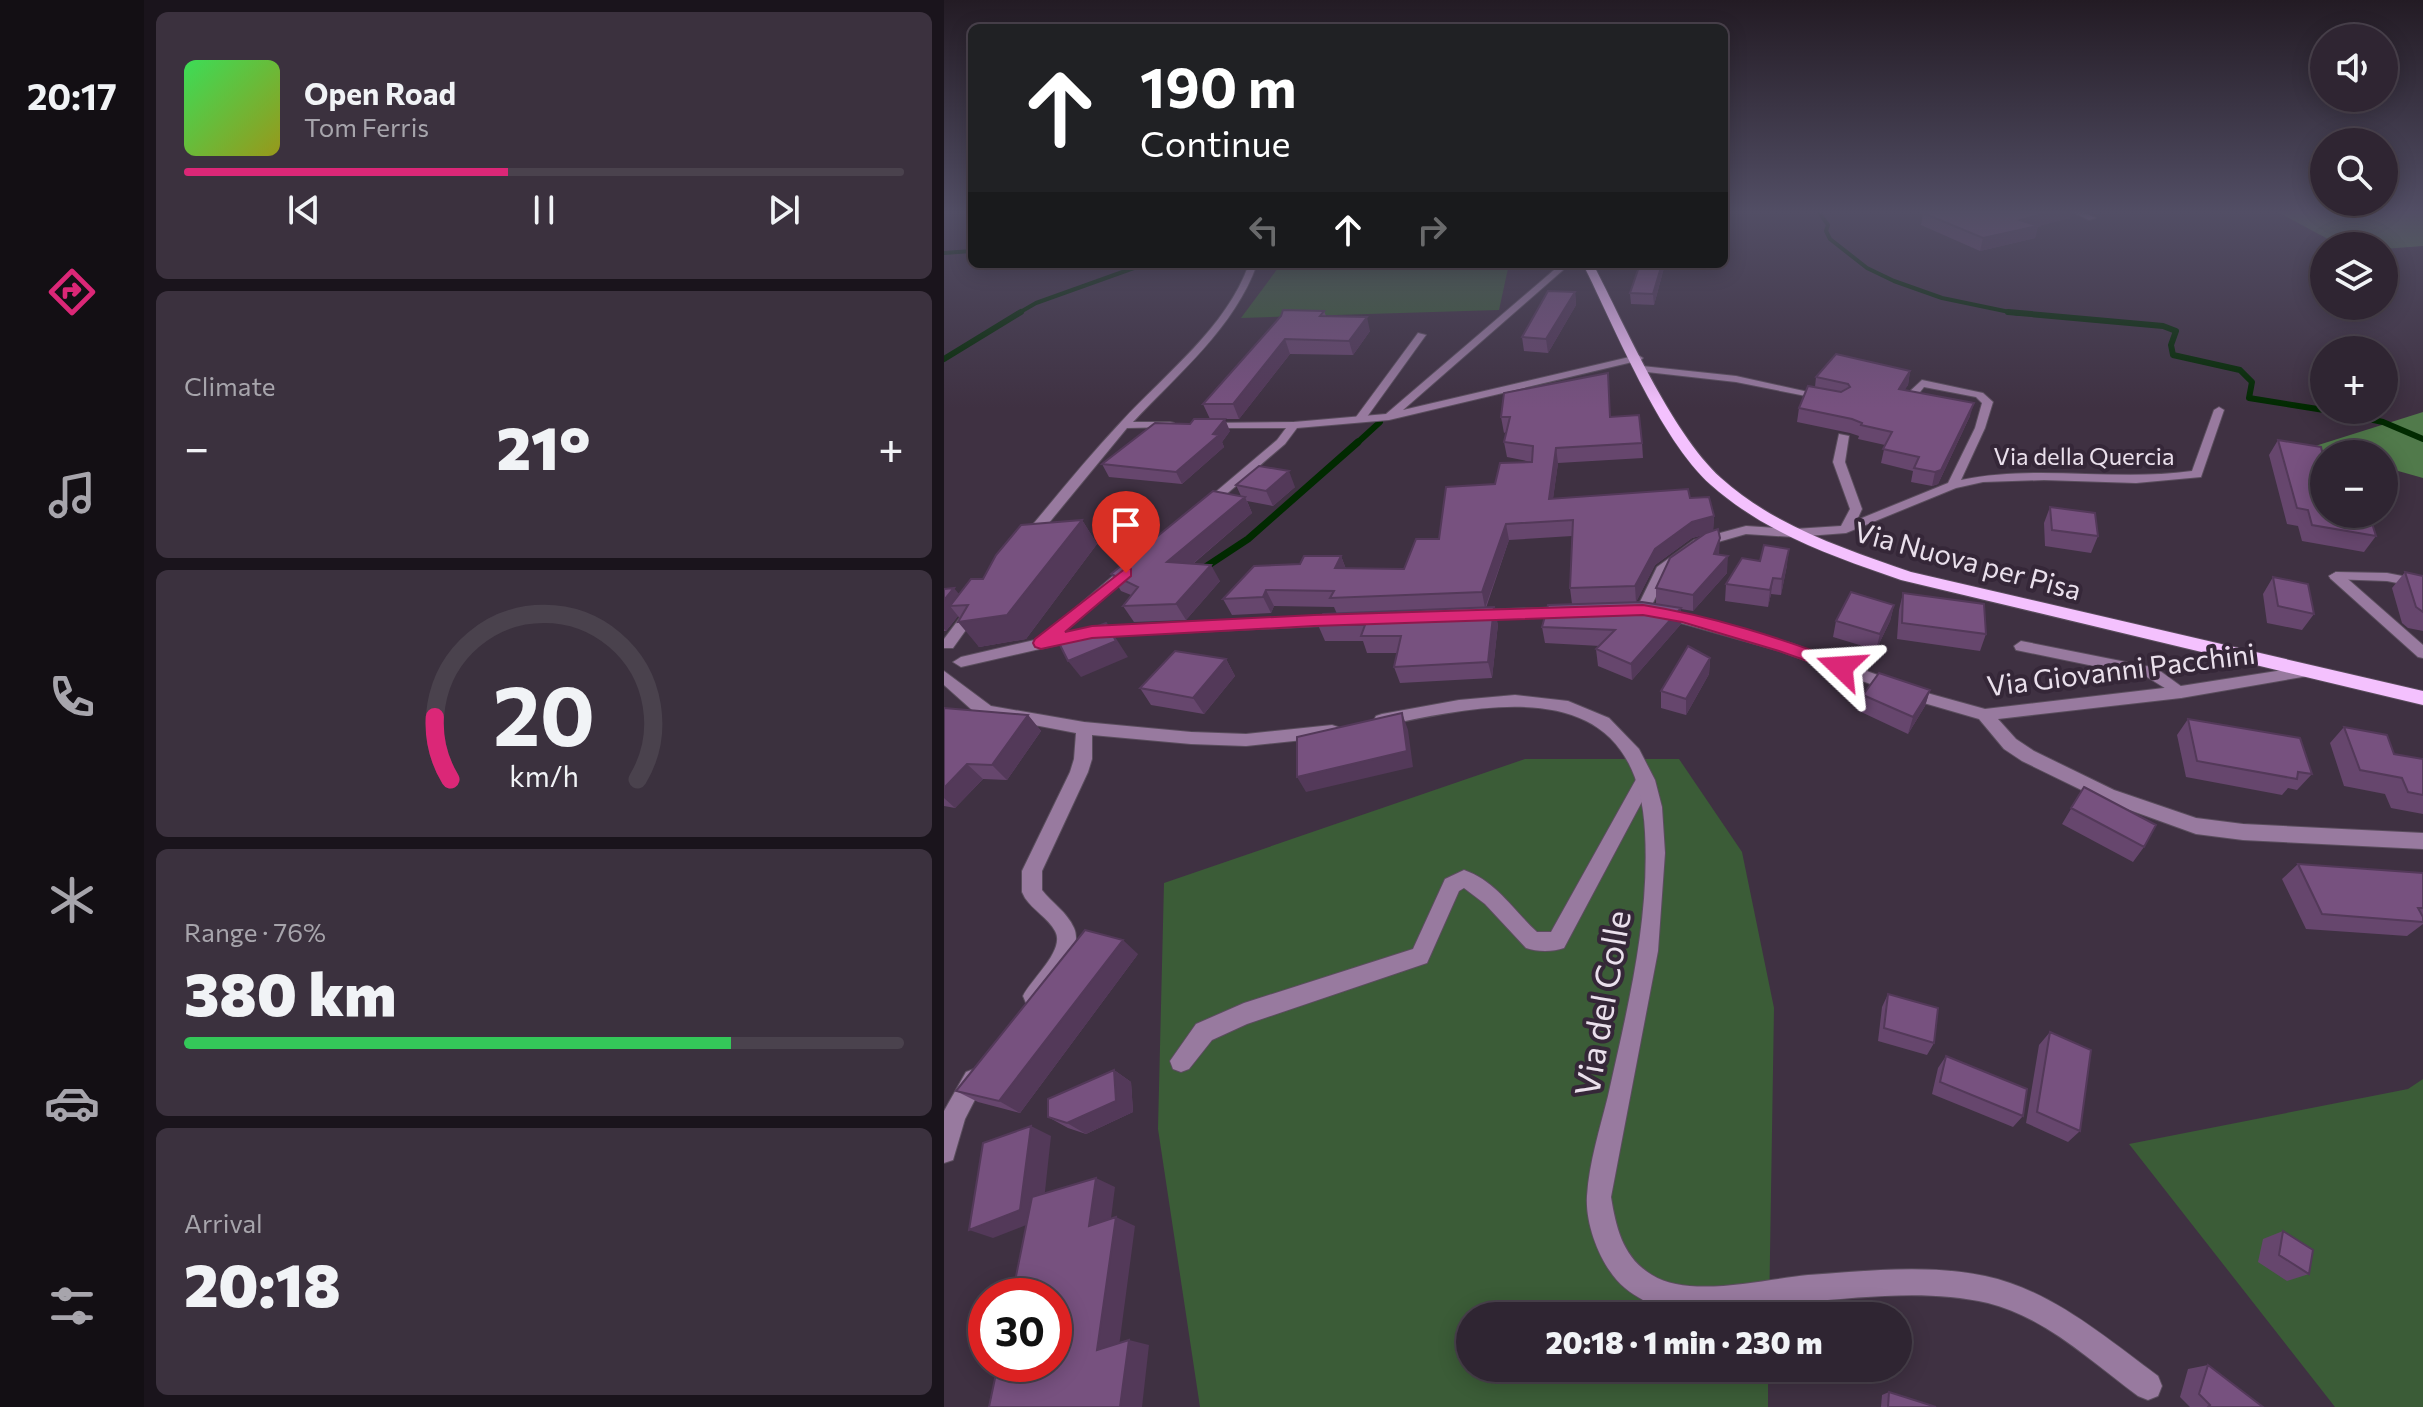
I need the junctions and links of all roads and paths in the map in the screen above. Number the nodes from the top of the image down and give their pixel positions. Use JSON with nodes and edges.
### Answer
{"nodes":[{"id":1,"x":1250,"y":277,"type":"edge"},
{"id":2,"x":1551,"y":277,"type":"edge"},
{"id":3,"x":1595,"y":277,"type":"edge"},
{"id":4,"x":1421,"y":335,"type":"dead end"},
{"id":5,"x":1640,"y":364,"type":"junction"},
{"id":6,"x":1912,"y":395,"type":"edge"},
{"id":7,"x":1840,"y":400,"type":"edge"},
{"id":8,"x":2219,"y":410,"type":"dead end"},
{"id":9,"x":1389,"y":417,"type":"junction"},
{"id":10,"x":1360,"y":419,"type":"junction"},
{"id":11,"x":1124,"y":425,"type":"junction"},
{"id":12,"x":1294,"y":425,"type":"junction"},
{"id":13,"x":1843,"y":436,"type":"dead end"},
{"id":14,"x":1953,"y":485,"type":"junction"},
{"id":15,"x":1189,"y":520,"type":"edge"},
{"id":16,"x":1846,"y":529,"type":"junction"},
{"id":17,"x":1794,"y":533,"type":"junction"},
{"id":18,"x":1016,"y":555,"type":"edge"},
{"id":19,"x":1147,"y":555,"type":"edge"},
{"id":20,"x":2423,"y":584,"type":"edge"},
{"id":21,"x":979,"y":603,"type":"edge"},
{"id":22,"x":1635,"y":610,"type":"joint"},
{"id":23,"x":1580,"y":611,"type":"edge"},
{"id":24,"x":1468,"y":616,"type":"edge"},
{"id":25,"x":1360,"y":619,"type":"edge"},
{"id":26,"x":1041,"y":643,"type":"junction"},
{"id":27,"x":946,"y":644,"type":"edge"},
{"id":28,"x":2021,"y":646,"type":"dead end"},
{"id":29,"x":2423,"y":653,"type":"edge"},
{"id":30,"x":961,"y":662,"type":"junction"},
{"id":31,"x":2308,"y":671,"type":"junction"},
{"id":32,"x":944,"y":676,"type":"edge"},
{"id":33,"x":2181,"y":692,"type":"junction"},
{"id":34,"x":2423,"y":698,"type":"edge"},
{"id":35,"x":1985,"y":715,"type":"junction"},
{"id":36,"x":1084,"y":728,"type":"junction"},
{"id":37,"x":1645,"y":779,"type":"junction"},
{"id":38,"x":2423,"y":841,"type":"edge"},
{"id":39,"x":1022,"y":1013,"type":"edge"},
{"id":40,"x":1181,"y":1061,"type":"dead end"},
{"id":41,"x":985,"y":1064,"type":"edge"},
{"id":42,"x":944,"y":1151,"type":"edge"},
{"id":43,"x":2148,"y":1386,"type":"dead end"}],
"edges":[{"from":1,"to":11,"type":"street"},
{"from":2,"to":9,"type":"street"},
{"from":3,"to":5,"type":"main road","name":"Via Nuova per Pisa"},
{"from":4,"to":10,"type":"street"},
{"from":5,"to":7,"type":"street"},
{"from":5,"to":9,"type":"street"},
{"from":5,"to":17,"type":"main road","name":"Via Nuova per Pisa"},
{"from":6,"to":14,"type":"street","name":"Via della Quercia"},
{"from":8,"to":14,"type":"street","name":"Via della Quercia"},
{"from":9,"to":10,"type":"street"},
{"from":10,"to":12,"type":"street"},
{"from":11,"to":12,"type":"street"},
{"from":11,"to":18,"type":"street"},
{"from":12,"to":15,"type":"street"},
{"from":13,"to":16,"type":"street"},
{"from":14,"to":16,"type":"street","name":"Via della Quercia"},
{"from":16,"to":17,"type":"street","name":"Via della Quercia"},
{"from":17,"to":22,"type":"street","name":"Via della Quercia"},
{"from":17,"to":31,"type":"main road","name":"Via Nuova per Pisa"},
{"from":19,"to":26,"type":"street"},
{"from":20,"to":29,"type":"street"},
{"from":21,"to":27,"type":"street"},
{"from":22,"to":35,"type":"street","name":"Via Giovanni Pacchini"},
{"from":23,"to":24,"type":"street"},
{"from":25,"to":26,"type":"street"},
{"from":26,"to":30,"type":"street"},
{"from":27,"to":30,"type":"street"},
{"from":28,"to":33,"type":"street"},
{"from":30,"to":32,"type":"street"},
{"from":31,"to":33,"type":"street","name":"Via Giovanni Pacchini"},
{"from":31,"to":34,"type":"main road","name":"Via Nuova per Pisa"},
{"from":32,"to":36,"type":"street","name":"Via del Colle"},
{"from":33,"to":35,"type":"street","name":"Via Giovanni Pacchini"},
{"from":35,"to":38,"type":"street"},
{"from":36,"to":37,"type":"street","name":"Via del Colle"},
{"from":36,"to":39,"type":"street"},
{"from":37,"to":40,"type":"street"},
{"from":37,"to":43,"type":"street","name":"Via del Colle"},
{"from":41,"to":42,"type":"street"}]}
